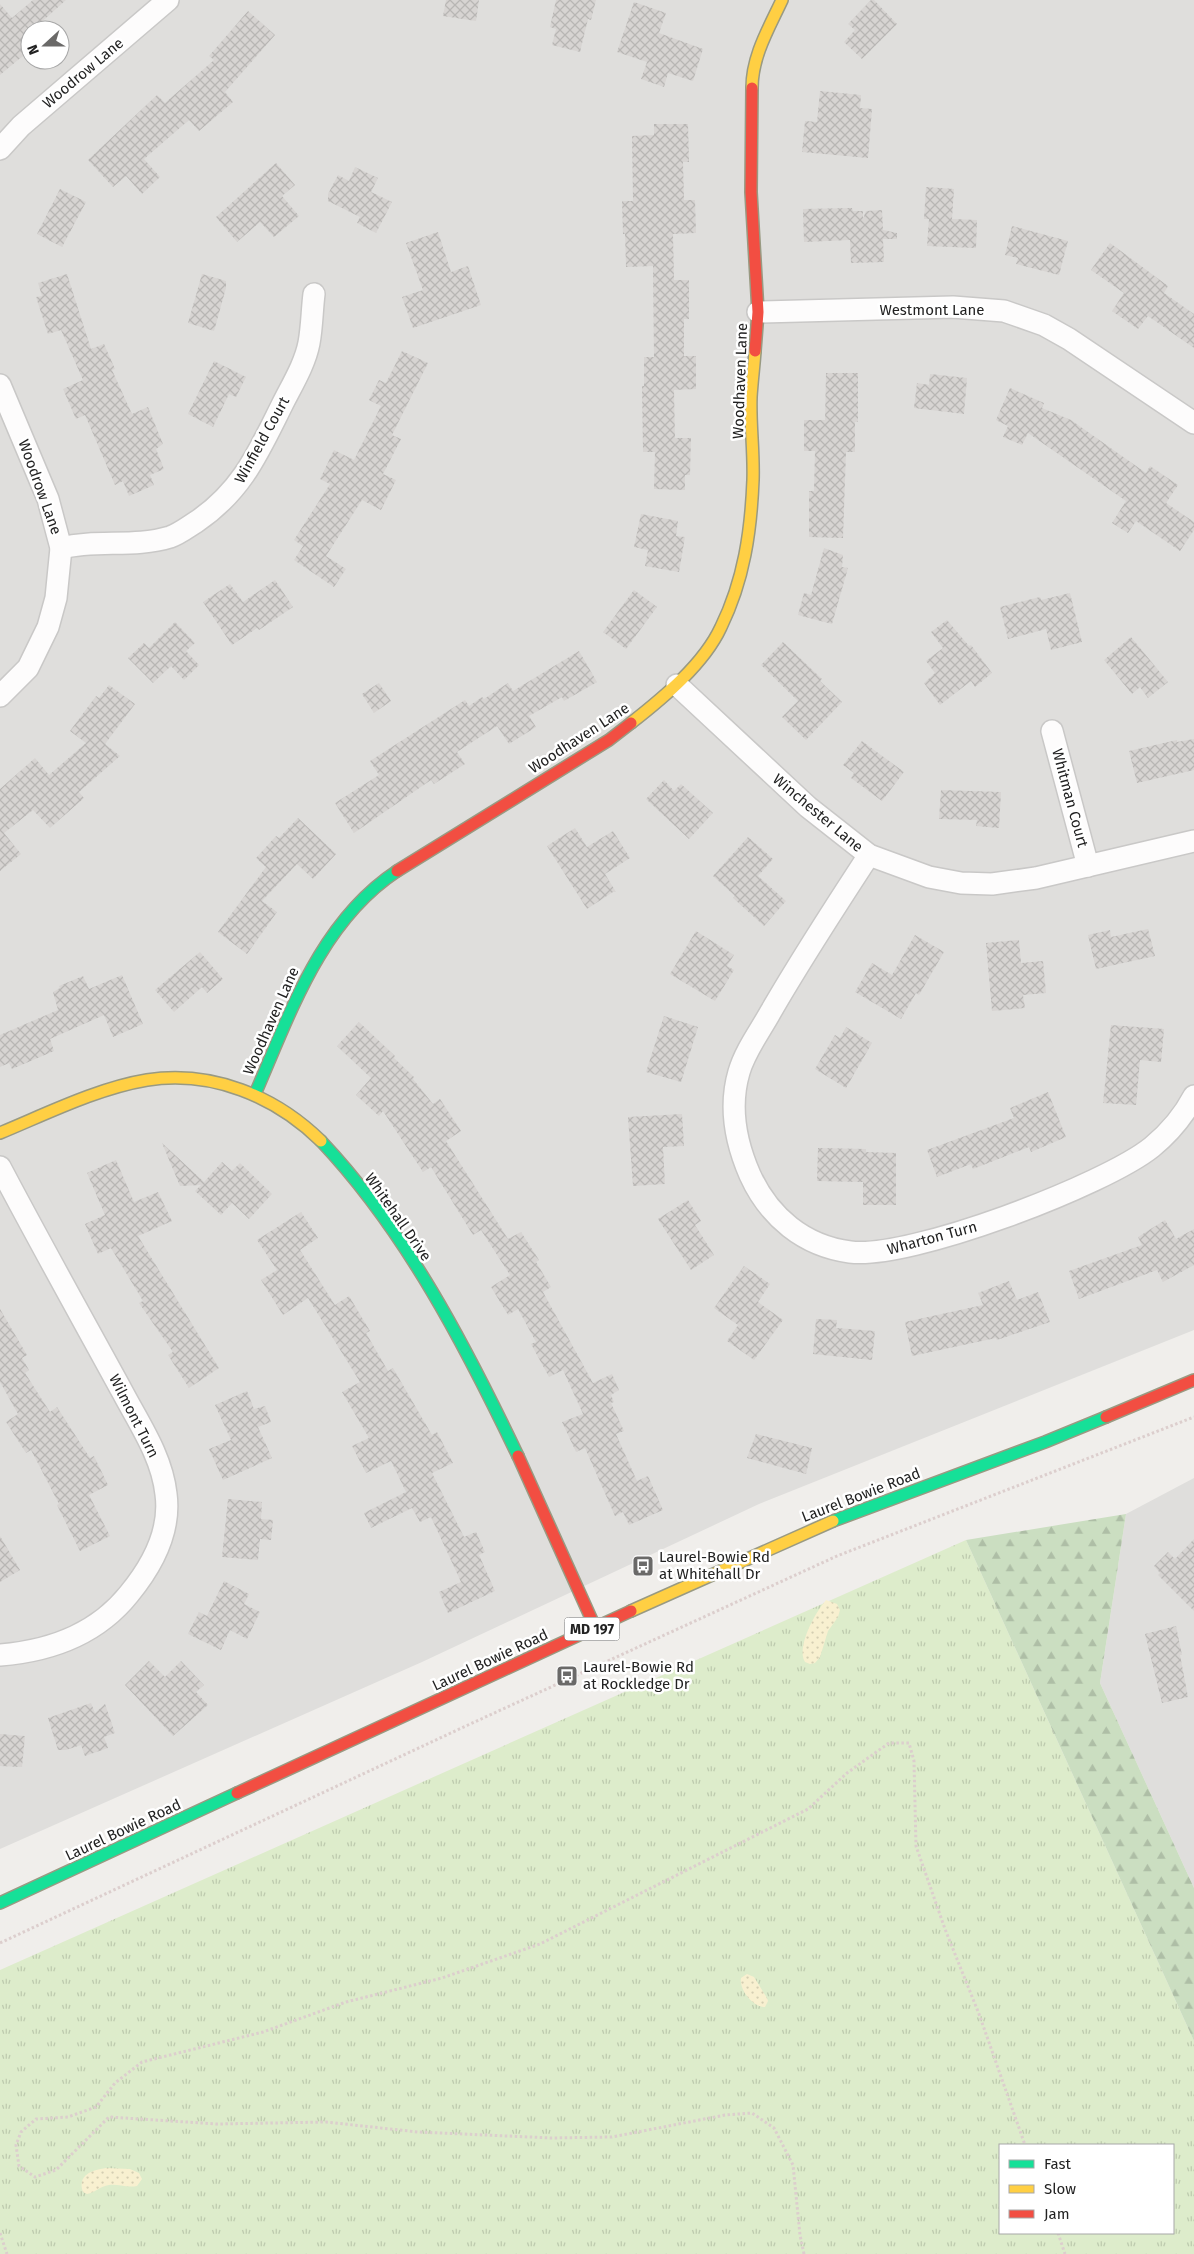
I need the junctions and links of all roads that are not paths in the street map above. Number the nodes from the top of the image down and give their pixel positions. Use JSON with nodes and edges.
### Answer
{"nodes":[{"id":1,"x":168,"y":0,"type":"edge"},
{"id":2,"x":782,"y":0,"type":"edge"},
{"id":3,"x":0,"y":149,"type":"edge"},
{"id":4,"x":314,"y":294,"type":"dead end"},
{"id":5,"x":758,"y":312,"type":"junction"},
{"id":6,"x":0,"y":385,"type":"edge"},
{"id":7,"x":1194,"y":423,"type":"edge"},
{"id":8,"x":61,"y":548,"type":"junction"},
{"id":9,"x":676,"y":685,"type":"junction"},
{"id":10,"x":0,"y":696,"type":"edge"},
{"id":11,"x":1052,"y":731,"type":"dead end"},
{"id":12,"x":1194,"y":841,"type":"edge"},
{"id":13,"x":869,"y":855,"type":"junction"},
{"id":14,"x":1088,"y":866,"type":"junction"},
{"id":15,"x":255,"y":1094,"type":"junction"},
{"id":16,"x":1194,"y":1096,"type":"edge"},
{"id":17,"x":0,"y":1133,"type":"edge"},
{"id":18,"x":0,"y":1167,"type":"edge"},
{"id":19,"x":1194,"y":1380,"type":"edge"},
{"id":20,"x":595,"y":1627,"type":"junction"},
{"id":21,"x":0,"y":1654,"type":"edge"},
{"id":22,"x":0,"y":1904,"type":"edge"}],
"edges":[{"from":1,"to":3,"type":"street","name":"Woodrow Lane"},
{"from":2,"to":5,"type":"street","name":"Woodhaven Lane"},
{"from":4,"to":8,"type":"street","name":"Winfield Court"},
{"from":5,"to":7,"type":"street","name":"Westmont Lane"},
{"from":5,"to":9,"type":"street","name":"Woodhaven Lane"},
{"from":6,"to":8,"type":"street","name":"Woodrow Lane"},
{"from":8,"to":10,"type":"street","name":"Woodrow Lane"},
{"from":9,"to":13,"type":"street","name":"Winchester Lane"},
{"from":9,"to":15,"type":"street","name":"Woodhaven Lane"},
{"from":11,"to":14,"type":"street","name":"Whitman Court"},
{"from":12,"to":14,"type":"street","name":"Winchester Lane"},
{"from":13,"to":14,"type":"street","name":"Winchester Lane"},
{"from":13,"to":16,"type":"street","name":"Wharton Turn"},
{"from":15,"to":17,"type":"street","name":"Whitehall Drive"},
{"from":15,"to":20,"type":"street","name":"Whitehall Drive"},
{"from":18,"to":21,"type":"street","name":"Wilmont Turn"},
{"from":19,"to":20,"type":"street","name":"Laurel Bowie Road","number":"MD 197"},
{"from":20,"to":22,"type":"street","name":"Laurel Bowie Road","number":"MD 197"}]}
